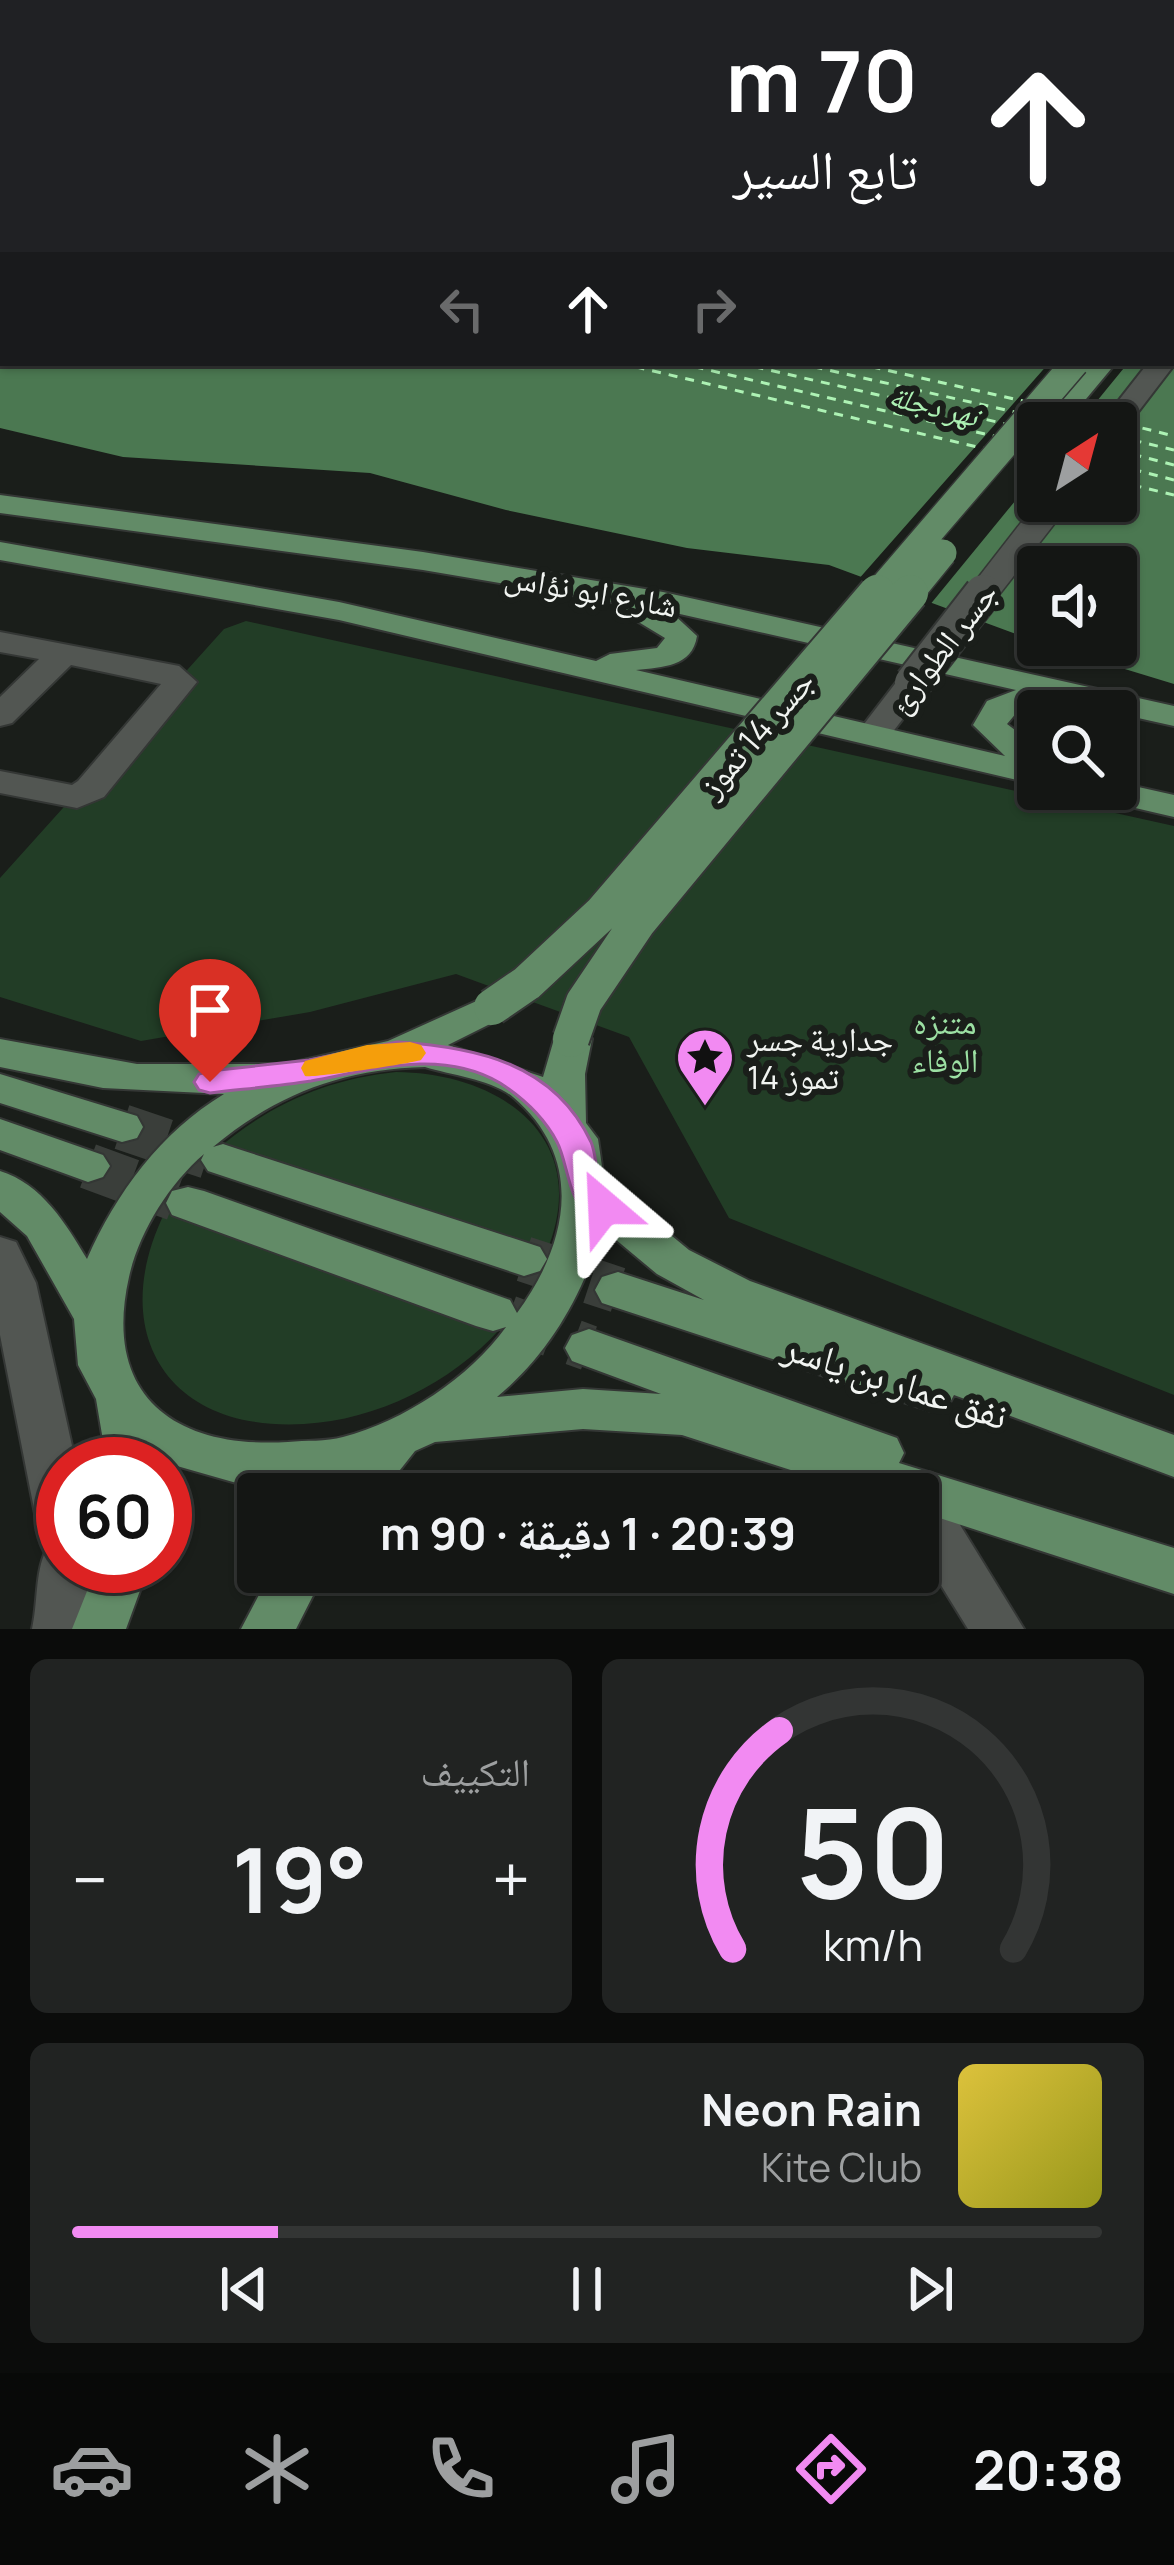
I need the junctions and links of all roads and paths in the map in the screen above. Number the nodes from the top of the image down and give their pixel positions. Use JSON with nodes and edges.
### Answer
{"nodes":[{"id":1,"x":1072,"y":366,"type":"edge"},
{"id":2,"x":1100,"y":366,"type":"edge"},
{"id":3,"x":1160,"y":366,"type":"edge"},
{"id":4,"x":1070,"y":402,"type":"edge"},
{"id":5,"x":1131,"y":402,"type":"edge"},
{"id":6,"x":1017,"y":465,"type":"edge"},
{"id":7,"x":0,"y":504,"type":"edge"},
{"id":8,"x":1039,"y":522,"type":"edge"},
{"id":9,"x":0,"y":551,"type":"edge"},
{"id":10,"x":423,"y":561,"type":"junction"},
{"id":11,"x":464,"y":639,"type":"junction"},
{"id":12,"x":0,"y":642,"type":"edge"},
{"id":13,"x":63,"y":654,"type":"junction"},
{"id":14,"x":1017,"y":702,"type":"edge"},
{"id":15,"x":1137,"y":711,"type":"edge"},
{"id":16,"x":0,"y":716,"type":"edge"},
{"id":17,"x":1174,"y":717,"type":"edge"},
{"id":18,"x":873,"y":735,"type":"junction"},
{"id":19,"x":1017,"y":748,"type":"edge"},
{"id":20,"x":1017,"y":769,"type":"edge"},
{"id":21,"x":0,"y":782,"type":"edge"},
{"id":22,"x":1137,"y":794,"type":"edge"},
{"id":23,"x":1137,"y":797,"type":"edge"},
{"id":24,"x":1174,"y":805,"type":"edge"},
{"id":25,"x":0,"y":1053,"type":"edge"},
{"id":26,"x":397,"y":1053,"type":"junction"},
{"id":27,"x":309,"y":1070,"type":"junction"},
{"id":28,"x":0,"y":1088,"type":"edge"},
{"id":29,"x":565,"y":1124,"type":"junction"},
{"id":30,"x":122,"y":1127,"type":"tunnel mouth"},
{"id":31,"x":0,"y":1134,"type":"edge"},
{"id":32,"x":223,"y":1160,"type":"tunnel mouth"},
{"id":33,"x":88,"y":1166,"type":"tunnel mouth"},
{"id":34,"x":0,"y":1187,"type":"edge"},
{"id":35,"x":586,"y":1190,"type":"junction"},
{"id":36,"x":188,"y":1202,"type":"tunnel mouth"},
{"id":37,"x":0,"y":1254,"type":"edge"},
{"id":38,"x":524,"y":1259,"type":"tunnel mouth"},
{"id":39,"x":618,"y":1290,"type":"tunnel mouth"},
{"id":40,"x":494,"y":1313,"type":"tunnel mouth"},
{"id":41,"x":96,"y":1315,"type":"junction"},
{"id":42,"x":589,"y":1348,"type":"tunnel mouth"},
{"id":43,"x":116,"y":1392,"type":"junction"},
{"id":44,"x":411,"y":1432,"type":"junction"},
{"id":45,"x":45,"y":1437,"type":"edge"},
{"id":46,"x":126,"y":1437,"type":"edge"},
{"id":47,"x":1174,"y":1456,"type":"edge"},
{"id":48,"x":1174,"y":1471,"type":"edge"},
{"id":49,"x":371,"y":1473,"type":"edge"},
{"id":50,"x":866,"y":1473,"type":"edge"},
{"id":51,"x":939,"y":1496,"type":"edge"},
{"id":52,"x":939,"y":1537,"type":"edge"},
{"id":53,"x":1174,"y":1560,"type":"edge"},
{"id":54,"x":1174,"y":1571,"type":"edge"},
{"id":55,"x":67,"y":1593,"type":"edge"},
{"id":56,"x":113,"y":1593,"type":"edge"},
{"id":57,"x":288,"y":1593,"type":"edge"},
{"id":58,"x":59,"y":1629,"type":"edge"},
{"id":59,"x":99,"y":1629,"type":"edge"},
{"id":60,"x":268,"y":1629,"type":"edge"},
{"id":61,"x":997,"y":1629,"type":"edge"}],
"edges":[{"from":1,"to":26,"type":"main road","name":"جسر 14 تموز","bridge":true},
{"from":2,"to":4,"type":"main road"},
{"from":3,"to":5,"type":"street"},
{"from":6,"to":29,"type":"main road","name":"جسر 14 تموز","bridge":true},
{"from":7,"to":10,"type":"main road","name":"شارع ابو نؤاس"},
{"from":8,"to":18,"type":"street","name":"جسر الطوارئ","bridge":true},
{"from":9,"to":11,"type":"main road"},
{"from":10,"to":11,"type":"main road"},
{"from":10,"to":17,"type":"main road","name":"شارع ابو نؤاس"},
{"from":11,"to":18,"type":"main road"},
{"from":12,"to":13,"type":"street"},
{"from":13,"to":16,"type":"street"},
{"from":13,"to":21,"type":"street"},
{"from":14,"to":19,"type":"main road"},
{"from":15,"to":17,"type":"main road"},
{"from":18,"to":20,"type":"main road"},
{"from":22,"to":24,"type":"main road"},
{"from":23,"to":24,"type":"main road"},
{"from":25,"to":27,"type":"main road"},
{"from":26,"to":27,"type":"main road"},
{"from":26,"to":29,"type":"main road"},
{"from":27,"to":41,"type":"main road"},
{"from":28,"to":30,"type":"main road"},
{"from":29,"to":35,"type":"main road"},
{"from":31,"to":33,"type":"main road"},
{"from":32,"to":38,"type":"main road"},
{"from":34,"to":41,"type":"main road"},
{"from":35,"to":44,"type":"main road"},
{"from":35,"to":47,"type":"main road"},
{"from":36,"to":40,"type":"main road"},
{"from":37,"to":45,"type":"street"},
{"from":39,"to":48,"type":"main road","name":"نفق عمار بن ياسر"},
{"from":41,"to":43,"type":"main road"},
{"from":42,"to":53,"type":"main road","name":"نفق عمار بن ياسر"},
{"from":43,"to":44,"type":"main road"},
{"from":43,"to":46,"type":"main road"},
{"from":44,"to":49,"type":"main road"},
{"from":44,"to":50,"type":"main road"},
{"from":51,"to":54,"type":"main road"},
{"from":52,"to":61,"type":"street"},
{"from":55,"to":58,"type":"street"},
{"from":56,"to":59,"type":"main road"},
{"from":57,"to":60,"type":"main road"}]}
